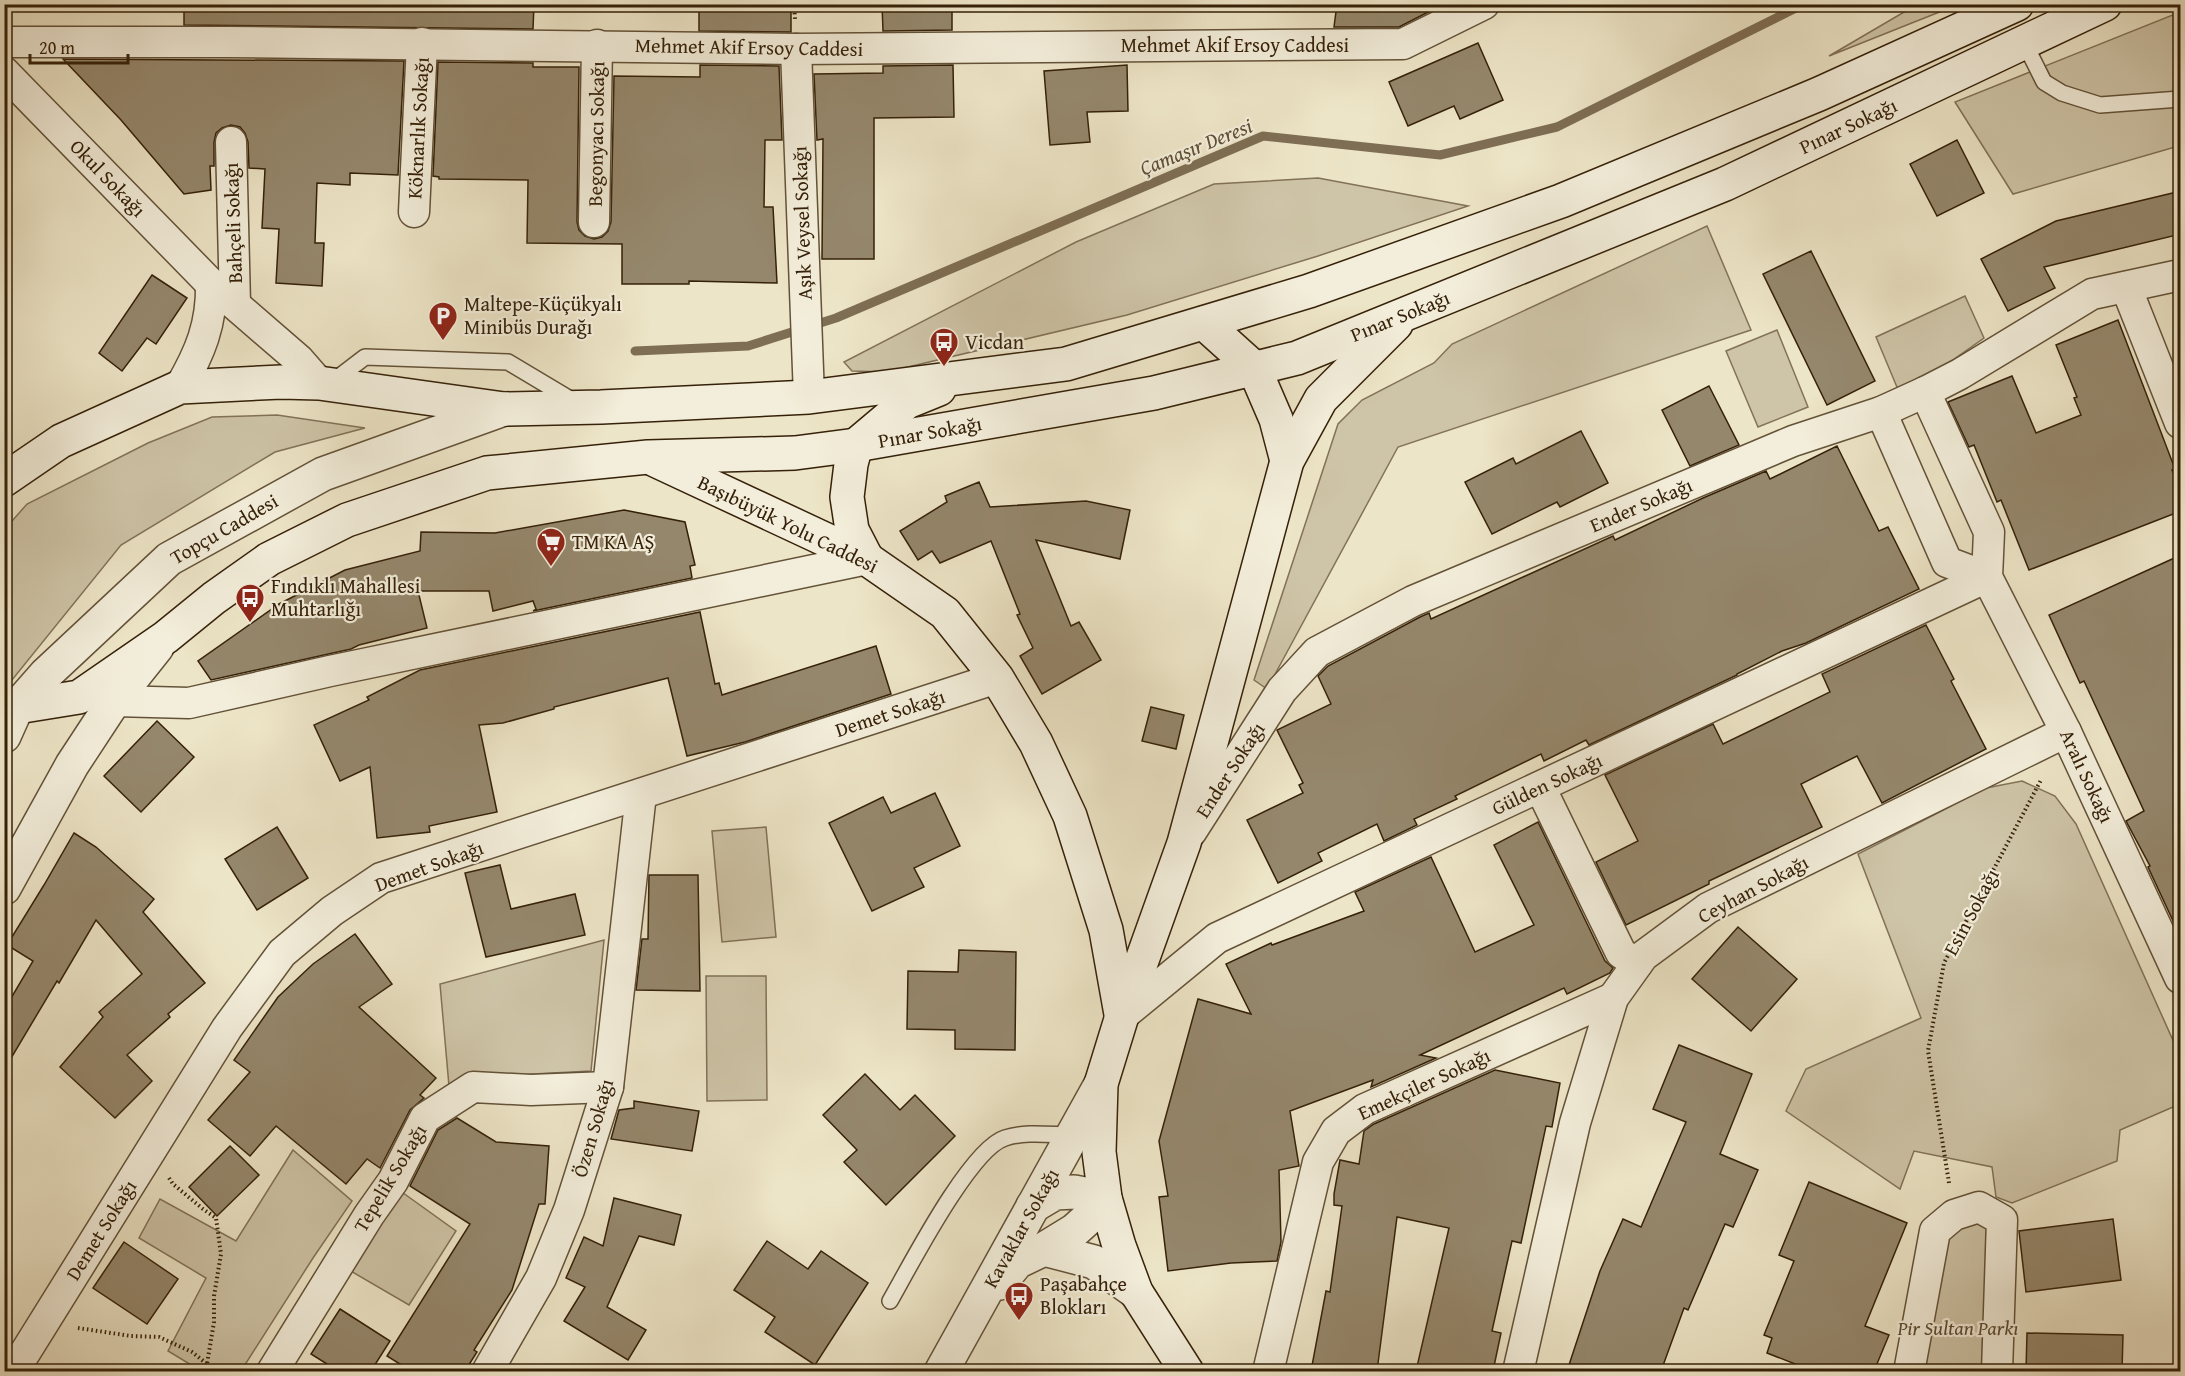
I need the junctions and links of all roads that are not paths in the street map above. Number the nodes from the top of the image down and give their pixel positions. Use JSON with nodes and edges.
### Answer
{"nodes":[{"id":1,"x":1484,"y":4,"type":"edge"},
{"id":2,"x":2017,"y":4,"type":"edge"},
{"id":3,"x":2104,"y":4,"type":"edge"},
{"id":4,"x":4,"y":42,"type":"edge"},
{"id":5,"x":2024,"y":42,"type":"junction"},
{"id":6,"x":422,"y":43,"type":"junction"},
{"id":7,"x":597,"y":45,"type":"junction"},
{"id":8,"x":796,"y":49,"type":"junction"},
{"id":9,"x":4,"y":72,"type":"edge"},
{"id":10,"x":2181,"y":99,"type":"edge"},
{"id":11,"x":231,"y":142,"type":"dead end"},
{"id":12,"x":414,"y":212,"type":"dead end"},
{"id":13,"x":594,"y":222,"type":"dead end"},
{"id":14,"x":2181,"y":275,"type":"edge"},
{"id":15,"x":211,"y":284,"type":"junction"},
{"id":16,"x":2126,"y":287,"type":"junction"},
{"id":17,"x":235,"y":304,"type":"junction"},
{"id":18,"x":1408,"y":313,"type":"junction"},
{"id":19,"x":1204,"y":323,"type":"junction"},
{"id":20,"x":1254,"y":368,"type":"junction"},
{"id":21,"x":969,"y":377,"type":"junction"},
{"id":22,"x":323,"y":384,"type":"junction"},
{"id":23,"x":180,"y":387,"type":"junction"},
{"id":24,"x":1925,"y":392,"type":"junction"},
{"id":25,"x":809,"y":397,"type":"junction"},
{"id":26,"x":586,"y":408,"type":"junction"},
{"id":27,"x":504,"y":409,"type":"junction"},
{"id":28,"x":1881,"y":412,"type":"junction"},
{"id":29,"x":2181,"y":423,"type":"edge"},
{"id":30,"x":856,"y":445,"type":"junction"},
{"id":31,"x":648,"y":457,"type":"junction"},
{"id":32,"x":1287,"y":461,"type":"junction"},
{"id":33,"x":4,"y":480,"type":"edge"},
{"id":34,"x":867,"y":559,"type":"junction"},
{"id":35,"x":1987,"y":577,"type":"junction"},
{"id":36,"x":166,"y":637,"type":"junction"},
{"id":37,"x":997,"y":678,"type":"junction"},
{"id":38,"x":114,"y":700,"type":"junction"},
{"id":39,"x":9,"y":717,"type":"edge"},
{"id":40,"x":2066,"y":732,"type":"junction"},
{"id":41,"x":1540,"y":787,"type":"junction"},
{"id":42,"x":641,"y":794,"type":"junction"},
{"id":43,"x":1184,"y":843,"type":"junction"},
{"id":44,"x":4,"y":888,"type":"edge"},
{"id":45,"x":1637,"y":964,"type":"junction"},
{"id":46,"x":2181,"y":978,"type":"edge"},
{"id":47,"x":1613,"y":998,"type":"junction"},
{"id":48,"x":1122,"y":1016,"type":"junction"},
{"id":49,"x":1101,"y":1084,"type":"junction"},
{"id":50,"x":608,"y":1087,"type":"junction"},
{"id":51,"x":1073,"y":1135,"type":"junction"},
{"id":52,"x":1105,"y":1198,"type":"junction"},
{"id":53,"x":1033,"y":1206,"type":"junction"},
{"id":54,"x":1044,"y":1249,"type":"junction"},
{"id":55,"x":1137,"y":1292,"type":"junction"},
{"id":56,"x":890,"y":1300,"type":"dead end"},
{"id":57,"x":964,"y":1330,"type":"junction"},
{"id":58,"x":13,"y":1371,"type":"edge"},
{"id":59,"x":273,"y":1371,"type":"edge"},
{"id":60,"x":487,"y":1371,"type":"edge"},
{"id":61,"x":941,"y":1371,"type":"edge"},
{"id":62,"x":1186,"y":1371,"type":"edge"},
{"id":63,"x":1268,"y":1371,"type":"edge"},
{"id":64,"x":1518,"y":1371,"type":"edge"},
{"id":65,"x":1909,"y":1371,"type":"edge"},
{"id":66,"x":1997,"y":1371,"type":"edge"}],
"edges":[{"from":1,"to":8,"type":"street","name":"Mehmet Akif Ersoy Caddesi"},
{"from":2,"to":19,"type":"main road","name":"Pınar Sokağı"},
{"from":3,"to":5,"type":"main road","name":"Pınar Sokağı"},
{"from":4,"to":6,"type":"street","name":"Mehmet Akif Ersoy Caddesi"},
{"from":5,"to":10,"type":"lane"},
{"from":5,"to":18,"type":"main road","name":"Pınar Sokağı"},
{"from":6,"to":7,"type":"street","name":"Mehmet Akif Ersoy Caddesi"},
{"from":6,"to":12,"type":"street","name":"Köknarlık Sokağı"},
{"from":7,"to":8,"type":"street","name":"Mehmet Akif Ersoy Caddesi"},
{"from":7,"to":13,"type":"street","name":"Begonyacı Sokağı"},
{"from":8,"to":25,"type":"street","name":"Aşık Veysel Sokağı"},
{"from":9,"to":15,"type":"street","name":"Okul Sokağı"},
{"from":11,"to":17,"type":"street","name":"Bahçeli Sokağı"},
{"from":14,"to":16,"type":"street","name":"Ender Sokağı"},
{"from":15,"to":17,"type":"street","name":"Okul Sokağı"},
{"from":15,"to":23,"type":"street"},
{"from":16,"to":24,"type":"street","name":"Ender Sokağı"},
{"from":16,"to":29,"type":"street"},
{"from":17,"to":22,"type":"street","name":"Okul Sokağı"},
{"from":18,"to":20,"type":"main road","name":"Pınar Sokağı"},
{"from":18,"to":32,"type":"main road"},
{"from":19,"to":20,"type":"main road"},
{"from":19,"to":21,"type":"main road"},
{"from":20,"to":30,"type":"main road","name":"Pınar Sokağı"},
{"from":20,"to":32,"type":"main road"},
{"from":21,"to":25,"type":"main road"},
{"from":21,"to":30,"type":"main road"},
{"from":22,"to":23,"type":"main road"},
{"from":22,"to":26,"type":"lane"},
{"from":22,"to":27,"type":"main road"},
{"from":23,"to":33,"type":"main road"},
{"from":24,"to":28,"type":"street","name":"Ender Sokağı"},
{"from":24,"to":35,"type":"street","name":"Aralı Sokağı"},
{"from":25,"to":26,"type":"main road"},
{"from":26,"to":27,"type":"main road"},
{"from":27,"to":39,"type":"main road","name":"Topçu Caddesi"},
{"from":28,"to":35,"type":"street"},
{"from":28,"to":43,"type":"street","name":"Ender Sokağı"},
{"from":30,"to":31,"type":"main road","name":"Pınar Sokağı"},
{"from":30,"to":34,"type":"main road"},
{"from":31,"to":34,"type":"main road","name":"Başıbüyük Yolu Caddesi"},
{"from":31,"to":36,"type":"main road"},
{"from":32,"to":43,"type":"main road"},
{"from":34,"to":37,"type":"main road","name":"Başıbüyük Yolu Caddesi"},
{"from":34,"to":38,"type":"street"},
{"from":35,"to":40,"type":"street","name":"Aralı Sokağı"},
{"from":35,"to":41,"type":"street","name":"Gülden Sokağı"},
{"from":36,"to":38,"type":"main road"},
{"from":36,"to":39,"type":"main road"},
{"from":37,"to":42,"type":"street","name":"Demet Sokağı"},
{"from":37,"to":48,"type":"main road","name":"Başıbüyük Yolu Caddesi"},
{"from":38,"to":44,"type":"main road"},
{"from":40,"to":45,"type":"street","name":"Ceyhan Sokağı"},
{"from":40,"to":46,"type":"street","name":"Aralı Sokağı"},
{"from":41,"to":45,"type":"street"},
{"from":41,"to":48,"type":"street","name":"Gülden Sokağı"},
{"from":42,"to":50,"type":"street","name":"Özen Sokağı"},
{"from":42,"to":58,"type":"street","name":"Demet Sokağı"},
{"from":43,"to":48,"type":"main road"},
{"from":45,"to":47,"type":"street","name":"Ceyhan Sokağı"},
{"from":47,"to":63,"type":"street","name":"Emekçiler Sokağı"},
{"from":47,"to":64,"type":"street","name":"Ceyhan Sokağı"},
{"from":48,"to":49,"type":"main road","name":"Başıbüyük Yolu Caddesi"},
{"from":49,"to":51,"type":"main road","name":"Kavaklar Sokağı"},
{"from":49,"to":52,"type":"main road","name":"Başıbüyük Yolu Caddesi"},
{"from":50,"to":59,"type":"street","name":"Tepelik Sokağı"},
{"from":50,"to":60,"type":"street","name":"Özen Sokağı"},
{"from":51,"to":53,"type":"main road","name":"Kavaklar Sokağı"},
{"from":51,"to":56,"type":"lane"},
{"from":52,"to":53,"type":"main road"},
{"from":52,"to":54,"type":"main road"},
{"from":52,"to":55,"type":"main road","name":"Başıbüyük Yolu Caddesi"},
{"from":53,"to":57,"type":"main road","name":"Kavaklar Sokağı"},
{"from":54,"to":55,"type":"main road"},
{"from":54,"to":57,"type":"main road"},
{"from":55,"to":62,"type":"main road","name":"Başıbüyük Yolu Caddesi"},
{"from":57,"to":61,"type":"main road","name":"Kavaklar Sokağı"},
{"from":65,"to":66,"type":"street"}]}
